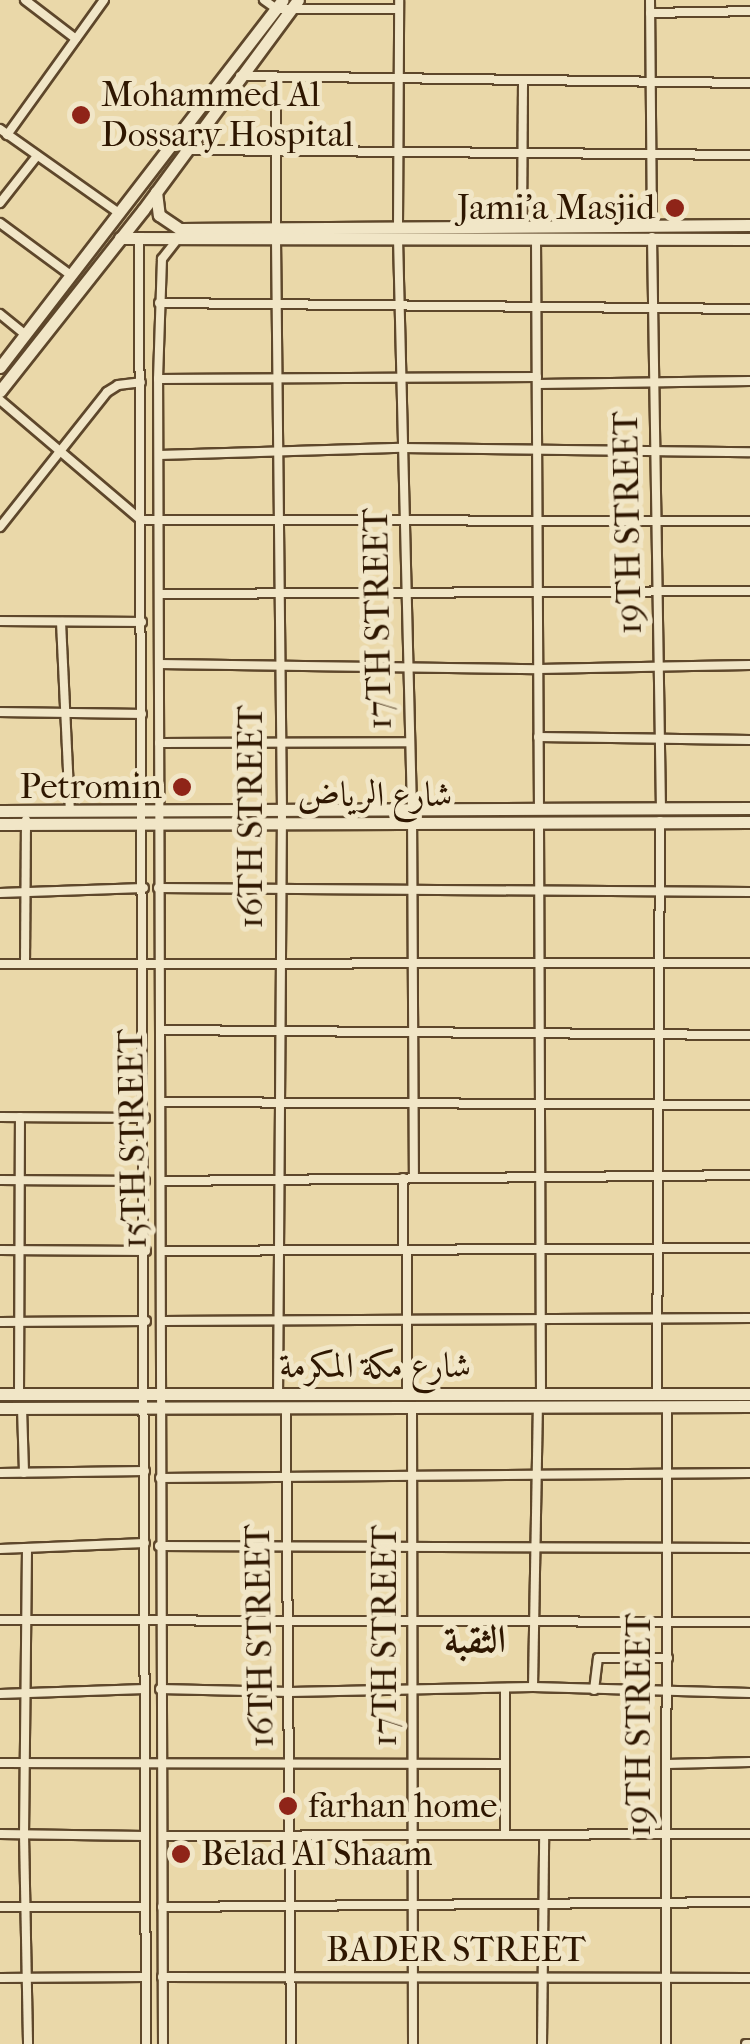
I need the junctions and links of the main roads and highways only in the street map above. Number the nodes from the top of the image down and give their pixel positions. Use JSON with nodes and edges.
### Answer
{"nodes":[{"id":1,"x":288,"y":4,"type":"edge"},
{"id":2,"x":156,"y":192,"type":"junction"},
{"id":3,"x":750,"y":225,"type":"edge"},
{"id":4,"x":398,"y":232,"type":"junction"},
{"id":5,"x":652,"y":232,"type":"junction"},
{"id":6,"x":211,"y":234,"type":"junction"},
{"id":7,"x":120,"y":238,"type":"junction"},
{"id":8,"x":750,"y":239,"type":"edge"},
{"id":9,"x":0,"y":367,"type":"edge"},
{"id":10,"x":0,"y":391,"type":"edge"},
{"id":11,"x":750,"y":808,"type":"edge"},
{"id":12,"x":0,"y":810,"type":"edge"},
{"id":13,"x":539,"y":815,"type":"junction"},
{"id":14,"x":661,"y":815,"type":"junction"},
{"id":15,"x":282,"y":816,"type":"junction"},
{"id":16,"x":26,"y":817,"type":"junction"},
{"id":17,"x":60,"y":820,"type":"junction"},
{"id":18,"x":750,"y":822,"type":"edge"},
{"id":19,"x":0,"y":824,"type":"edge"},
{"id":20,"x":0,"y":1394,"type":"edge"},
{"id":21,"x":750,"y":1394,"type":"edge"},
{"id":22,"x":161,"y":1401,"type":"junction"},
{"id":23,"x":750,"y":1406,"type":"edge"},
{"id":24,"x":0,"y":1408,"type":"edge"}],
"edges":[{"from":1,"to":2,"type":"main road"},
{"from":1,"to":9,"type":"main road"},
{"from":2,"to":6,"type":"main road"},
{"from":2,"to":7,"type":"main road"},
{"from":3,"to":5,"type":"main road"},
{"from":4,"to":5,"type":"main road"},
{"from":4,"to":5,"type":"main road"},
{"from":4,"to":6,"type":"main road"},
{"from":5,"to":8,"type":"main road"},
{"from":6,"to":7,"type":"main road"},
{"from":7,"to":10,"type":"main road"},
{"from":11,"to":14,"type":"main road","name":"شارع الرياض"},
{"from":12,"to":16,"type":"main road","name":"شارع الرياض"},
{"from":13,"to":14,"type":"main road","name":"شارع الرياض"},
{"from":13,"to":15,"type":"main road","name":"شارع الرياض"},
{"from":13,"to":15,"type":"main road","name":"شارع الرياض"},
{"from":14,"to":18,"type":"main road","name":"شارع الرياض"},
{"from":15,"to":17,"type":"main road","name":"شارع الرياض"},
{"from":16,"to":17,"type":"main road","name":"شارع الرياض"},
{"from":16,"to":17,"type":"main road","name":"شارع الرياض"},
{"from":16,"to":19,"type":"main road","name":"شارع الرياض"},
{"from":20,"to":22,"type":"main road","name":"شارع مكة المكرمة"},
{"from":21,"to":22,"type":"main road","name":"شارع مكة المكرمة"},
{"from":22,"to":23,"type":"main road","name":"شارع مكة المكرمة"},
{"from":22,"to":24,"type":"main road","name":"شارع مكة المكرمة"}]}
